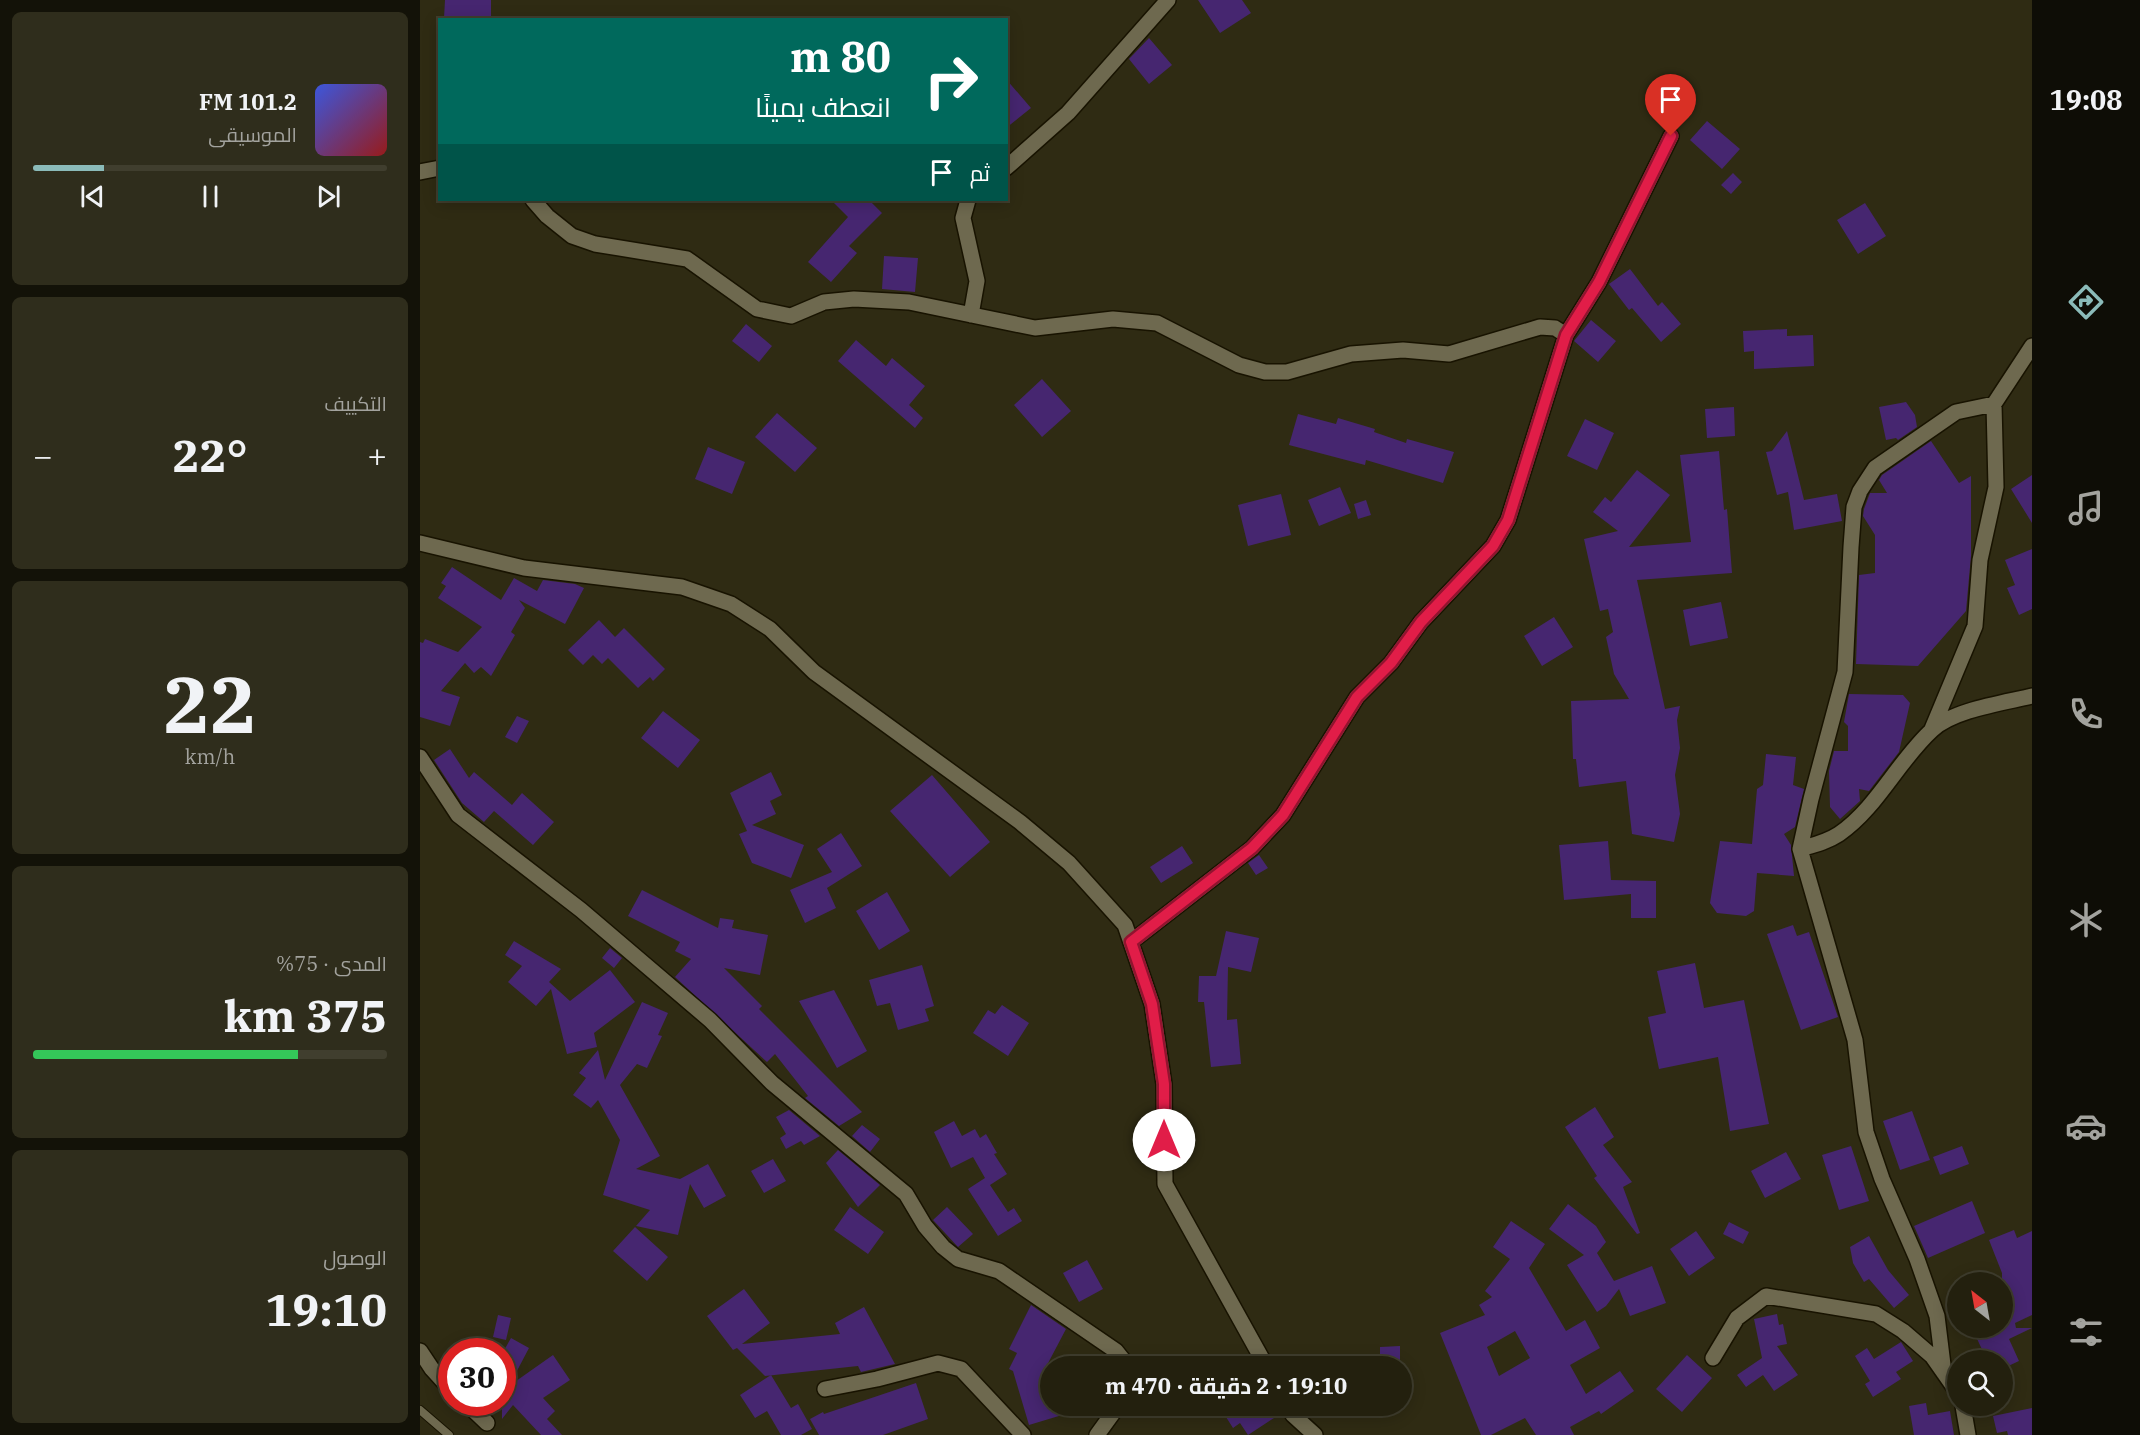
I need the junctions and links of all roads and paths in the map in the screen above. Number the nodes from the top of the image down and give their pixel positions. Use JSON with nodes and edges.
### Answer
{"nodes":[{"id":1,"x":1168,"y":0,"type":"edge"},
{"id":2,"x":1671,"y":136,"type":"dead end"},
{"id":3,"x":1008,"y":166,"type":"edge"},
{"id":4,"x":438,"y":168,"type":"edge"},
{"id":5,"x":420,"y":172,"type":"edge"},
{"id":6,"x":534,"y":201,"type":"edge"},
{"id":7,"x":968,"y":201,"type":"edge"},
{"id":8,"x":971,"y":315,"type":"junction"},
{"id":9,"x":1566,"y":335,"type":"junction"},
{"id":10,"x":2032,"y":346,"type":"edge"},
{"id":11,"x":1994,"y":404,"type":"junction"},
{"id":12,"x":420,"y":543,"type":"edge"},
{"id":13,"x":2032,"y":696,"type":"edge"},
{"id":14,"x":1932,"y":729,"type":"junction"},
{"id":15,"x":420,"y":757,"type":"edge"},
{"id":16,"x":1800,"y":849,"type":"junction"},
{"id":17,"x":1131,"y":942,"type":"junction"},
{"id":18,"x":420,"y":1351,"type":"edge"},
{"id":19,"x":1120,"y":1356,"type":"edge"},
{"id":20,"x":1260,"y":1356,"type":"edge"},
{"id":21,"x":1713,"y":1358,"type":"dead end"},
{"id":22,"x":1944,"y":1373,"type":"junction"},
{"id":23,"x":438,"y":1376,"type":"edge"},
{"id":24,"x":1947,"y":1377,"type":"edge"},
{"id":25,"x":825,"y":1389,"type":"dead end"},
{"id":26,"x":420,"y":1410,"type":"edge"},
{"id":27,"x":480,"y":1416,"type":"edge"},
{"id":28,"x":1111,"y":1416,"type":"edge"},
{"id":29,"x":1294,"y":1416,"type":"edge"},
{"id":30,"x":1965,"y":1416,"type":"edge"},
{"id":31,"x":487,"y":1423,"type":"dead end"},
{"id":32,"x":449,"y":1435,"type":"edge"},
{"id":33,"x":1023,"y":1435,"type":"edge"},
{"id":34,"x":1097,"y":1435,"type":"edge"},
{"id":35,"x":1315,"y":1435,"type":"edge"},
{"id":36,"x":1968,"y":1435,"type":"edge"}],
"edges":[{"from":1,"to":3,"type":"street"},
{"from":2,"to":9,"type":"street"},
{"from":4,"to":5,"type":"street"},
{"from":6,"to":8,"type":"street"},
{"from":7,"to":8,"type":"street"},
{"from":8,"to":9,"type":"street"},
{"from":9,"to":17,"type":"street"},
{"from":10,"to":11,"type":"street"},
{"from":11,"to":14,"type":"street"},
{"from":11,"to":16,"type":"street"},
{"from":12,"to":17,"type":"street"},
{"from":13,"to":14,"type":"street"},
{"from":14,"to":16,"type":"street"},
{"from":15,"to":19,"type":"street"},
{"from":16,"to":22,"type":"street"},
{"from":17,"to":20,"type":"street"},
{"from":18,"to":23,"type":"street"},
{"from":21,"to":22,"type":"street"},
{"from":22,"to":24,"type":"street"},
{"from":25,"to":33,"type":"street"},
{"from":26,"to":32,"type":"lane"},
{"from":27,"to":31,"type":"street"},
{"from":28,"to":34,"type":"street"},
{"from":29,"to":35,"type":"street"},
{"from":30,"to":36,"type":"street"}]}
